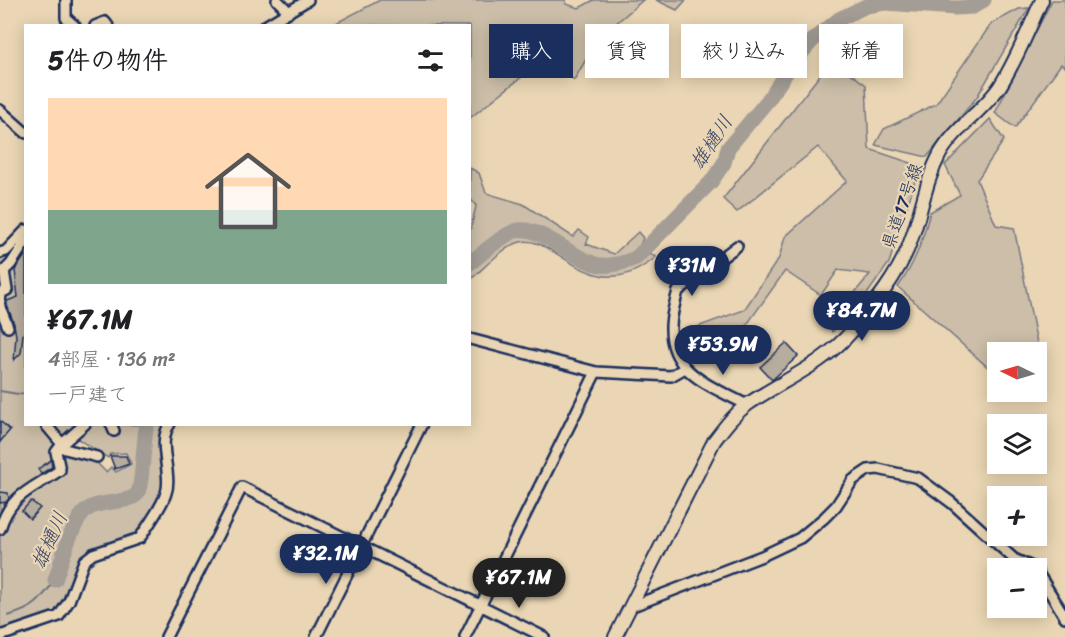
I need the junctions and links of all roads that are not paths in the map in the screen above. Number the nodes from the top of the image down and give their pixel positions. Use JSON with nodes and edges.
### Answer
{"nodes":[{"id":1,"x":66,"y":0,"type":"edge"},
{"id":2,"x":277,"y":0,"type":"edge"},
{"id":3,"x":308,"y":0,"type":"edge"},
{"id":4,"x":1042,"y":0,"type":"edge"},
{"id":5,"x":289,"y":12,"type":"junction"},
{"id":6,"x":73,"y":24,"type":"edge"},
{"id":7,"x":268,"y":24,"type":"edge"},
{"id":8,"x":0,"y":110,"type":"edge"},
{"id":9,"x":24,"y":131,"type":"edge"},
{"id":10,"x":24,"y":232,"type":"edge"},
{"id":11,"x":24,"y":244,"type":"edge"},
{"id":12,"x":737,"y":246,"type":"dead end"},
{"id":13,"x":0,"y":254,"type":"edge"},
{"id":14,"x":0,"y":306,"type":"edge"},
{"id":15,"x":8,"y":327,"type":"dead end"},
{"id":16,"x":471,"y":339,"type":"edge"},
{"id":17,"x":684,"y":368,"type":"junction"},
{"id":18,"x":596,"y":372,"type":"junction"},
{"id":19,"x":747,"y":405,"type":"junction"},
{"id":20,"x":47,"y":426,"type":"edge"},
{"id":21,"x":83,"y":426,"type":"edge"},
{"id":22,"x":169,"y":426,"type":"edge"},
{"id":23,"x":421,"y":426,"type":"edge"},
{"id":24,"x":62,"y":444,"type":"junction"},
{"id":25,"x":97,"y":457,"type":"dead end"},
{"id":26,"x":0,"y":529,"type":"edge"},
{"id":27,"x":361,"y":546,"type":"junction"},
{"id":28,"x":1013,"y":558,"type":"edge"},
{"id":29,"x":1047,"y":588,"type":"edge"},
{"id":30,"x":481,"y":605,"type":"junction"},
{"id":31,"x":630,"y":607,"type":"junction"},
{"id":32,"x":1065,"y":617,"type":"edge"},
{"id":33,"x":0,"y":636,"type":"edge"},
{"id":34,"x":166,"y":637,"type":"edge"},
{"id":35,"x":316,"y":637,"type":"edge"},
{"id":36,"x":465,"y":637,"type":"edge"},
{"id":37,"x":544,"y":637,"type":"edge"},
{"id":38,"x":615,"y":637,"type":"edge"}],
"edges":[{"from":1,"to":6,"type":"street"},
{"from":2,"to":5,"type":"street"},
{"from":3,"to":5,"type":"street"},
{"from":4,"to":19,"type":"main road","name":"県道17号線"},
{"from":5,"to":7,"type":"street"},
{"from":8,"to":9,"type":"street"},
{"from":10,"to":13,"type":"street"},
{"from":11,"to":14,"type":"street"},
{"from":12,"to":17,"type":"street"},
{"from":14,"to":15,"type":"street"},
{"from":16,"to":18,"type":"street"},
{"from":17,"to":18,"type":"street"},
{"from":17,"to":19,"type":"street"},
{"from":18,"to":30,"type":"street"},
{"from":19,"to":31,"type":"main road","name":"県道17号線"},
{"from":20,"to":24,"type":"street"},
{"from":21,"to":24,"type":"street"},
{"from":22,"to":33,"type":"street"},
{"from":23,"to":27,"type":"street"},
{"from":24,"to":25,"type":"street"},
{"from":24,"to":26,"type":"street"},
{"from":27,"to":30,"type":"street"},
{"from":27,"to":34,"type":"street"},
{"from":27,"to":35,"type":"street"},
{"from":28,"to":31,"type":"street"},
{"from":29,"to":32,"type":"street"},
{"from":30,"to":36,"type":"street"},
{"from":30,"to":37,"type":"street"},
{"from":31,"to":38,"type":"main road","name":"県道17号線"}]}
